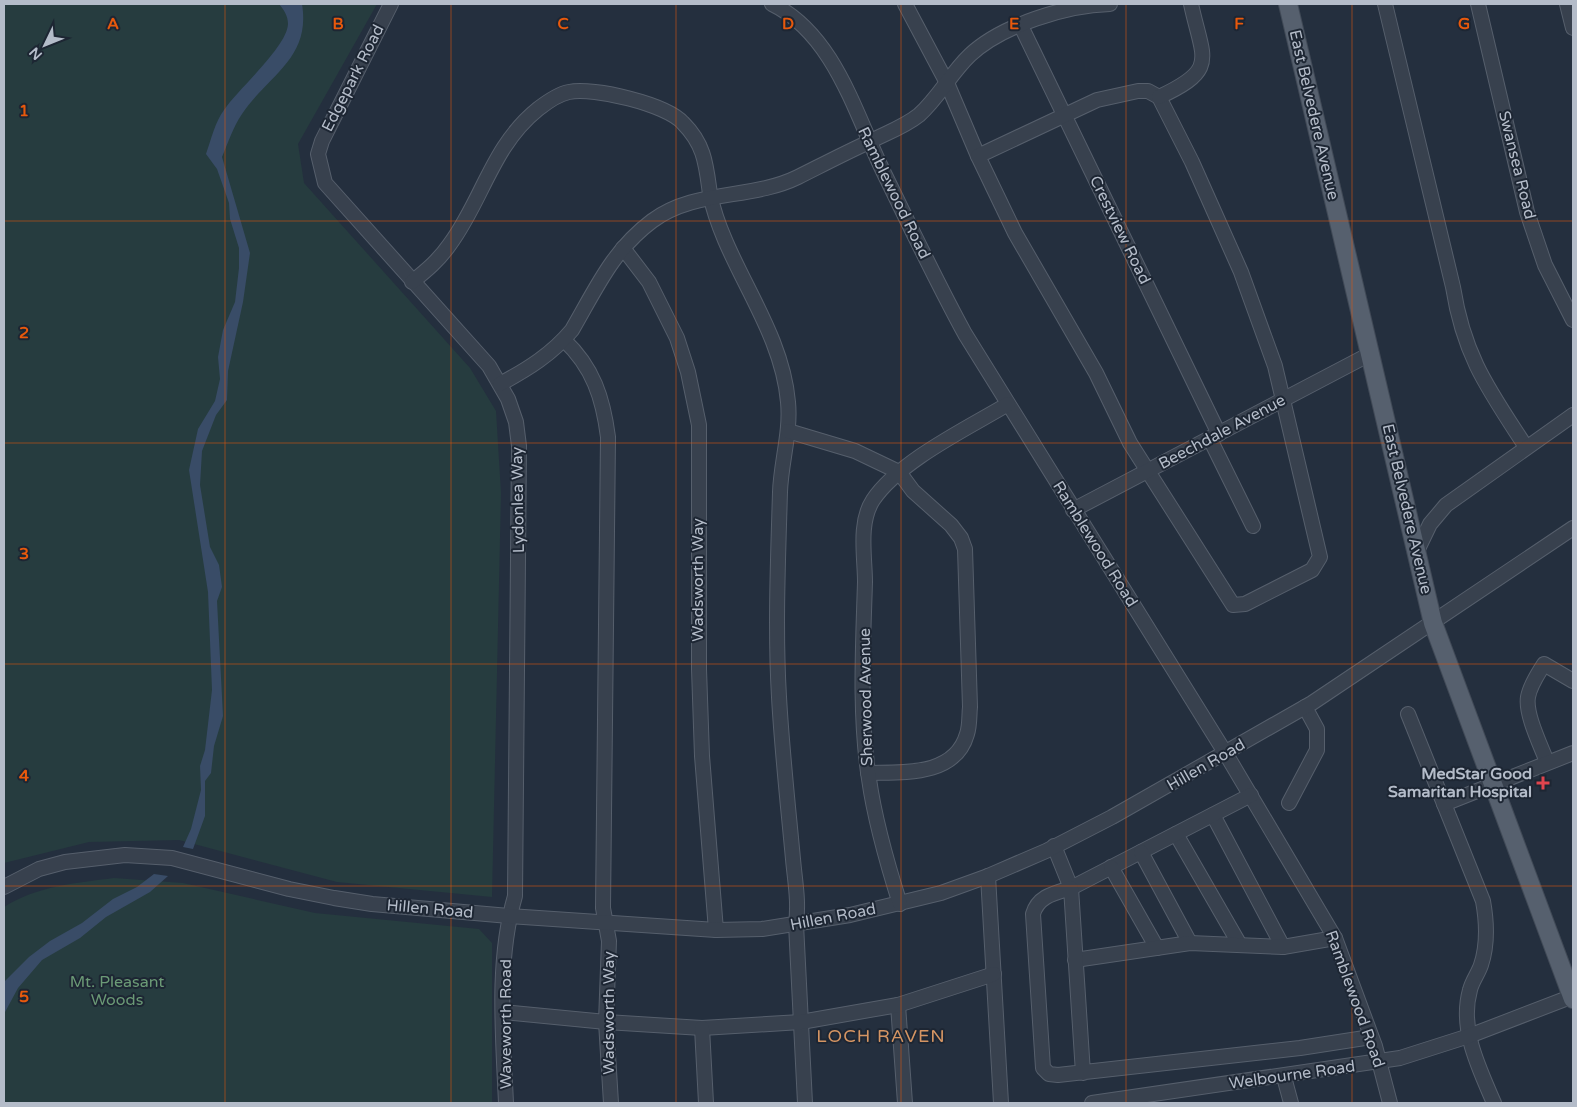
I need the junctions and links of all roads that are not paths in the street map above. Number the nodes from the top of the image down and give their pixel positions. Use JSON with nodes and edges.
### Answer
{"nodes":[{"id":1,"x":391,"y":4,"type":"edge"},
{"id":2,"x":772,"y":4,"type":"edge"},
{"id":3,"x":905,"y":4,"type":"edge"},
{"id":4,"x":1110,"y":4,"type":"edge"},
{"id":5,"x":1191,"y":4,"type":"edge"},
{"id":6,"x":1288,"y":4,"type":"edge"},
{"id":7,"x":1385,"y":4,"type":"edge"},
{"id":8,"x":1478,"y":4,"type":"edge"},
{"id":9,"x":1567,"y":4,"type":"edge"},
{"id":10,"x":1021,"y":26,"type":"junction"},
{"id":11,"x":1573,"y":28,"type":"edge"},
{"id":12,"x":947,"y":83,"type":"junction"},
{"id":13,"x":1159,"y":97,"type":"junction"},
{"id":14,"x":1064,"y":114,"type":"junction"},
{"id":15,"x":869,"y":142,"type":"junction"},
{"id":16,"x":318,"y":154,"type":"joint"},
{"id":17,"x":978,"y":156,"type":"junction"},
{"id":18,"x":711,"y":197,"type":"junction"},
{"id":19,"x":623,"y":248,"type":"junction"},
{"id":20,"x":412,"y":282,"type":"junction"},
{"id":21,"x":1573,"y":320,"type":"edge"},
{"id":22,"x":564,"y":340,"type":"junction"},
{"id":23,"x":1370,"y":354,"type":"junction"},
{"id":24,"x":500,"y":384,"type":"junction"},
{"id":25,"x":1284,"y":399,"type":"junction"},
{"id":26,"x":1008,"y":404,"type":"junction"},
{"id":27,"x":1573,"y":415,"type":"edge"},
{"id":28,"x":788,"y":431,"type":"junction"},
{"id":29,"x":1214,"y":437,"type":"junction"},
{"id":30,"x":1526,"y":447,"type":"junction"},
{"id":31,"x":1149,"y":471,"type":"junction"},
{"id":32,"x":900,"y":472,"type":"junction"},
{"id":33,"x":1074,"y":510,"type":"junction"},
{"id":34,"x":1253,"y":526,"type":"dead end"},
{"id":35,"x":1573,"y":528,"type":"edge"},
{"id":36,"x":1417,"y":551,"type":"junction"},
{"id":37,"x":1433,"y":623,"type":"junction"},
{"id":38,"x":1573,"y":681,"type":"edge"},
{"id":39,"x":1305,"y":707,"type":"junction"},
{"id":40,"x":1408,"y":714,"type":"dead end"},
{"id":41,"x":1573,"y":753,"type":"edge"},
{"id":42,"x":1226,"y":754,"type":"junction"},
{"id":43,"x":1547,"y":762,"type":"junction"},
{"id":44,"x":868,"y":773,"type":"junction"},
{"id":45,"x":1493,"y":782,"type":"junction"},
{"id":46,"x":1251,"y":795,"type":"junction"},
{"id":47,"x":1289,"y":803,"type":"dead end"},
{"id":48,"x":1444,"y":804,"type":"junction"},
{"id":49,"x":1212,"y":815,"type":"junction"},
{"id":50,"x":1176,"y":834,"type":"junction"},
{"id":51,"x":1054,"y":846,"type":"junction"},
{"id":52,"x":1141,"y":852,"type":"junction"},
{"id":53,"x":1111,"y":867,"type":"junction"},
{"id":54,"x":988,"y":876,"type":"junction"},
{"id":55,"x":4,"y":887,"type":"edge"},
{"id":56,"x":1071,"y":888,"type":"junction"},
{"id":57,"x":900,"y":904,"type":"junction"},
{"id":58,"x":509,"y":916,"type":"junction"},
{"id":59,"x":607,"y":923,"type":"junction"},
{"id":60,"x":796,"y":924,"type":"junction"},
{"id":61,"x":716,"y":930,"type":"junction"},
{"id":62,"x":1335,"y":938,"type":"junction"},
{"id":63,"x":1190,"y":943,"type":"junction"},
{"id":64,"x":1240,"y":945,"type":"junction"},
{"id":65,"x":1283,"y":947,"type":"junction"},
{"id":66,"x":1157,"y":948,"type":"junction"},
{"id":67,"x":1076,"y":960,"type":"junction"},
{"id":68,"x":994,"y":974,"type":"junction"},
{"id":69,"x":1573,"y":997,"type":"edge"},
{"id":70,"x":898,"y":1005,"type":"junction"},
{"id":71,"x":502,"y":1012,"type":"junction"},
{"id":72,"x":606,"y":1022,"type":"junction"},
{"id":73,"x":800,"y":1022,"type":"junction"},
{"id":74,"x":702,"y":1028,"type":"junction"},
{"id":75,"x":1468,"y":1036,"type":"junction"},
{"id":76,"x":1371,"y":1037,"type":"junction"},
{"id":77,"x":1379,"y":1063,"type":"junction"},
{"id":78,"x":1083,"y":1073,"type":"junction"},
{"id":79,"x":1284,"y":1077,"type":"junction"},
{"id":80,"x":1195,"y":1096,"type":"edge"},
{"id":81,"x":506,"y":1103,"type":"edge"},
{"id":82,"x":611,"y":1103,"type":"edge"},
{"id":83,"x":706,"y":1103,"type":"edge"},
{"id":84,"x":806,"y":1103,"type":"edge"},
{"id":85,"x":904,"y":1103,"type":"edge"},
{"id":86,"x":1001,"y":1103,"type":"edge"},
{"id":87,"x":1092,"y":1103,"type":"edge"},
{"id":88,"x":1291,"y":1103,"type":"edge"},
{"id":89,"x":1390,"y":1103,"type":"edge"},
{"id":90,"x":1494,"y":1103,"type":"edge"}],
"edges":[{"from":1,"to":16,"type":"street","name":"Edgepark Road"},
{"from":2,"to":15,"type":"street","name":"Ramblewood Road"},
{"from":3,"to":12,"type":"street"},
{"from":4,"to":10,"type":"street"},
{"from":5,"to":13,"type":"street"},
{"from":6,"to":23,"type":"main road","name":"East Belvedere Avenue"},
{"from":7,"to":30,"type":"street"},
{"from":8,"to":21,"type":"street","name":"Swansea Road"},
{"from":9,"to":11,"type":"street"},
{"from":10,"to":12,"type":"street"},
{"from":10,"to":14,"type":"street","name":"Crestview Road"},
{"from":12,"to":15,"type":"street"},
{"from":12,"to":17,"type":"street"},
{"from":13,"to":14,"type":"street"},
{"from":13,"to":25,"type":"street"},
{"from":14,"to":17,"type":"street"},
{"from":14,"to":29,"type":"street","name":"Crestview Road"},
{"from":15,"to":18,"type":"street"},
{"from":15,"to":26,"type":"street","name":"Ramblewood Road"},
{"from":16,"to":20,"type":"street","name":"Lydonlea Way"},
{"from":17,"to":31,"type":"street"},
{"from":18,"to":19,"type":"street"},
{"from":18,"to":20,"type":"street"},
{"from":18,"to":28,"type":"street"},
{"from":19,"to":22,"type":"street"},
{"from":19,"to":61,"type":"street","name":"Wadsworth Way"},
{"from":20,"to":24,"type":"street","name":"Lydonlea Way"},
{"from":22,"to":24,"type":"street"},
{"from":22,"to":59,"type":"street","name":"Wadsworth Way"},
{"from":23,"to":25,"type":"street","name":"Beechdale Avenue"},
{"from":23,"to":36,"type":"main road","name":"East Belvedere Avenue"},
{"from":24,"to":58,"type":"street","name":"Lydonlea Way"},
{"from":25,"to":29,"type":"street","name":"Beechdale Avenue"},
{"from":25,"to":31,"type":"street"},
{"from":26,"to":32,"type":"street","name":"Sherwood Avenue"},
{"from":26,"to":33,"type":"street","name":"Ramblewood Road"},
{"from":27,"to":30,"type":"street"},
{"from":28,"to":32,"type":"street"},
{"from":28,"to":60,"type":"street"},
{"from":29,"to":31,"type":"street","name":"Beechdale Avenue"},
{"from":29,"to":34,"type":"street","name":"Crestview Road"},
{"from":30,"to":36,"type":"street"},
{"from":31,"to":33,"type":"street","name":"Beechdale Avenue"},
{"from":32,"to":44,"type":"street","name":"Sherwood Avenue"},
{"from":32,"to":44,"type":"street"},
{"from":33,"to":42,"type":"street","name":"Ramblewood Road"},
{"from":35,"to":37,"type":"street","name":"Hillen Road"},
{"from":36,"to":37,"type":"main road","name":"East Belvedere Avenue"},
{"from":37,"to":39,"type":"street","name":"Hillen Road"},
{"from":37,"to":45,"type":"main road","name":"East Belvedere Avenue"},
{"from":38,"to":43,"type":"street"},
{"from":39,"to":42,"type":"street","name":"Hillen Road"},
{"from":39,"to":47,"type":"street"},
{"from":40,"to":48,"type":"street"},
{"from":41,"to":43,"type":"street"},
{"from":42,"to":46,"type":"street","name":"Ramblewood Road"},
{"from":42,"to":51,"type":"street","name":"Hillen Road"},
{"from":43,"to":45,"type":"street"},
{"from":44,"to":57,"type":"street","name":"Sherwood Avenue"},
{"from":45,"to":48,"type":"street"},
{"from":45,"to":69,"type":"main road","name":"East Belvedere Avenue"},
{"from":46,"to":49,"type":"street"},
{"from":46,"to":62,"type":"street","name":"Ramblewood Road"},
{"from":48,"to":75,"type":"street"},
{"from":49,"to":50,"type":"street"},
{"from":49,"to":65,"type":"street"},
{"from":50,"to":52,"type":"street"},
{"from":50,"to":64,"type":"street"},
{"from":51,"to":54,"type":"street","name":"Hillen Road"},
{"from":51,"to":56,"type":"street"},
{"from":52,"to":53,"type":"street"},
{"from":52,"to":63,"type":"street"},
{"from":53,"to":56,"type":"street"},
{"from":53,"to":66,"type":"street"},
{"from":54,"to":57,"type":"street","name":"Hillen Road"},
{"from":54,"to":68,"type":"street"},
{"from":55,"to":58,"type":"street","name":"Hillen Road"},
{"from":56,"to":67,"type":"street"},
{"from":56,"to":78,"type":"street"},
{"from":57,"to":60,"type":"street","name":"Hillen Road"},
{"from":58,"to":59,"type":"street","name":"Hillen Road"},
{"from":58,"to":71,"type":"street","name":"Waveworth Road"},
{"from":59,"to":61,"type":"street","name":"Hillen Road"},
{"from":59,"to":72,"type":"street","name":"Wadsworth Way"},
{"from":60,"to":61,"type":"street","name":"Hillen Road"},
{"from":60,"to":73,"type":"street"},
{"from":62,"to":65,"type":"street"},
{"from":62,"to":76,"type":"street","name":"Ramblewood Road"},
{"from":63,"to":64,"type":"street"},
{"from":63,"to":66,"type":"street"},
{"from":64,"to":65,"type":"street"},
{"from":66,"to":67,"type":"street"},
{"from":67,"to":78,"type":"street"},
{"from":68,"to":70,"type":"street"},
{"from":68,"to":86,"type":"street"},
{"from":69,"to":75,"type":"street","name":"Welbourne Road"},
{"from":70,"to":73,"type":"street"},
{"from":70,"to":85,"type":"street"},
{"from":71,"to":72,"type":"street"},
{"from":71,"to":81,"type":"street","name":"Waveworth Road"},
{"from":72,"to":74,"type":"street"},
{"from":72,"to":82,"type":"street","name":"Wadsworth Way"},
{"from":73,"to":74,"type":"street"},
{"from":73,"to":84,"type":"street"},
{"from":74,"to":83,"type":"street"},
{"from":75,"to":77,"type":"street","name":"Welbourne Road"},
{"from":75,"to":90,"type":"street"},
{"from":76,"to":77,"type":"street","name":"Ramblewood Road"},
{"from":76,"to":78,"type":"street"},
{"from":77,"to":79,"type":"street","name":"Welbourne Road"},
{"from":77,"to":89,"type":"street","name":"Ramblewood Road"},
{"from":79,"to":80,"type":"street","name":"Welbourne Road"},
{"from":79,"to":88,"type":"street"},
{"from":80,"to":87,"type":"street","name":"Welbourne Road"}]}
